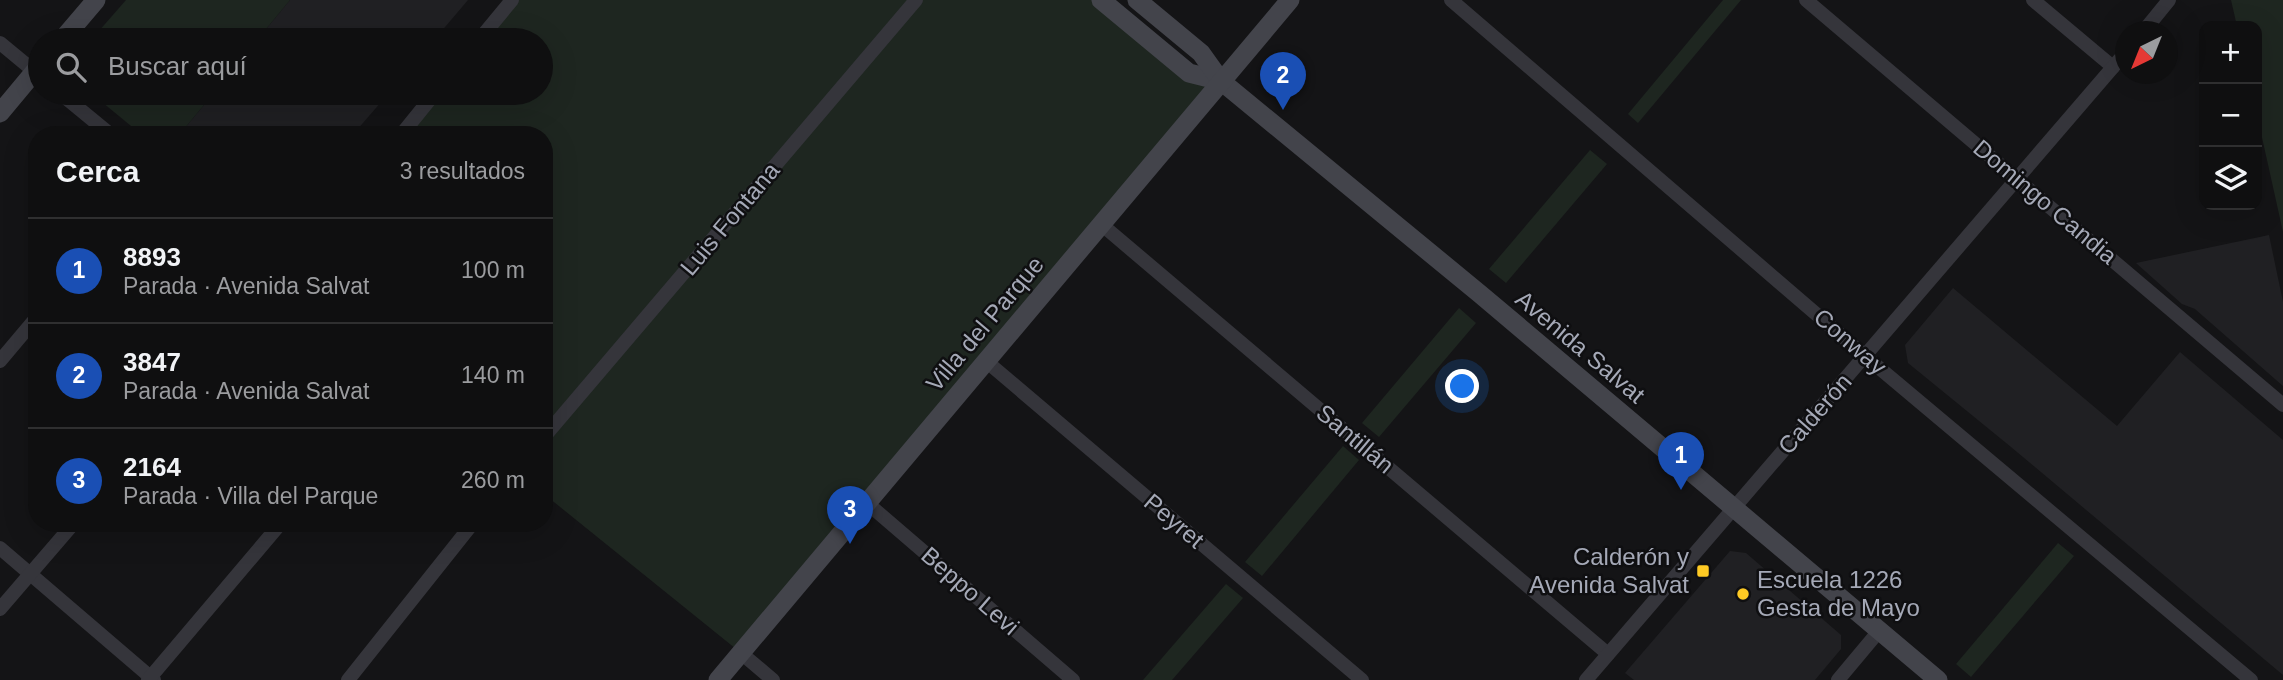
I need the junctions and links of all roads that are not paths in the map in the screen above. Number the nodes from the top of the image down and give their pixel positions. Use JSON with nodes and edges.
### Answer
{"nodes":[{"id":1,"x":96,"y":0,"type":"edge"},
{"id":2,"x":512,"y":0,"type":"edge"},
{"id":3,"x":916,"y":0,"type":"edge"},
{"id":4,"x":1101,"y":0,"type":"edge"},
{"id":5,"x":1137,"y":0,"type":"edge"},
{"id":6,"x":1290,"y":0,"type":"edge"},
{"id":7,"x":1451,"y":0,"type":"edge"},
{"id":8,"x":1807,"y":0,"type":"edge"},
{"id":9,"x":2033,"y":0,"type":"edge"},
{"id":10,"x":2169,"y":0,"type":"edge"},
{"id":11,"x":2152,"y":21,"type":"edge"},
{"id":12,"x":72,"y":28,"type":"edge"},
{"id":13,"x":489,"y":28,"type":"edge"},
{"id":14,"x":0,"y":43,"type":"edge"},
{"id":15,"x":28,"y":64,"type":"edge"},
{"id":16,"x":2115,"y":65,"type":"edge"},
{"id":17,"x":2113,"y":67,"type":"junction"},
{"id":18,"x":1221,"y":81,"type":"junction"},
{"id":19,"x":28,"y":82,"type":"edge"},
{"id":20,"x":75,"y":105,"type":"edge"},
{"id":21,"x":425,"y":105,"type":"edge"},
{"id":22,"x":0,"y":113,"type":"edge"},
{"id":23,"x":100,"y":126,"type":"edge"},
{"id":24,"x":408,"y":126,"type":"edge"},
{"id":25,"x":2018,"y":180,"type":"junction"},
{"id":26,"x":1101,"y":224,"type":"junction"},
{"id":27,"x":28,"y":328,"type":"edge"},
{"id":28,"x":1865,"y":356,"type":"junction"},
{"id":29,"x":0,"y":361,"type":"edge"},
{"id":30,"x":986,"y":361,"type":"junction"},
{"id":31,"x":2283,"y":405,"type":"edge"},
{"id":32,"x":553,"y":426,"type":"edge"},
{"id":33,"x":867,"y":503,"type":"junction"},
{"id":34,"x":1733,"y":508,"type":"junction"},
{"id":35,"x":66,"y":532,"type":"edge"},
{"id":36,"x":274,"y":532,"type":"edge"},
{"id":37,"x":466,"y":532,"type":"edge"},
{"id":38,"x":0,"y":548,"type":"edge"},
{"id":39,"x":30,"y":573,"type":"junction"},
{"id":40,"x":0,"y":609,"type":"edge"},
{"id":41,"x":1880,"y":631,"type":"junction"},
{"id":42,"x":741,"y":653,"type":"junction"},
{"id":43,"x":1608,"y":654,"type":"junction"},
{"id":44,"x":151,"y":679,"type":"edge"},
{"id":45,"x":348,"y":680,"type":"edge"},
{"id":46,"x":718,"y":680,"type":"edge"},
{"id":47,"x":773,"y":680,"type":"edge"},
{"id":48,"x":1073,"y":680,"type":"edge"},
{"id":49,"x":1362,"y":680,"type":"edge"},
{"id":50,"x":1586,"y":680,"type":"edge"},
{"id":51,"x":1838,"y":680,"type":"edge"},
{"id":52,"x":1938,"y":680,"type":"edge"},
{"id":53,"x":2251,"y":680,"type":"edge"}],
"edges":[{"from":1,"to":12,"type":"street"},
{"from":2,"to":13,"type":"street"},
{"from":3,"to":32,"type":"street","name":"Luis Fontana"},
{"from":4,"to":18,"type":"street","name":"Avenida Salvat"},
{"from":5,"to":18,"type":"street","name":"Avenida Salvat"},
{"from":6,"to":18,"type":"street","name":"Villa del Parque"},
{"from":7,"to":28,"type":"street","name":"Conway"},
{"from":8,"to":25,"type":"street","name":"Domingo Candia"},
{"from":9,"to":17,"type":"street"},
{"from":10,"to":11,"type":"street"},
{"from":14,"to":15,"type":"street"},
{"from":16,"to":17,"type":"street","name":"Calderón"},
{"from":17,"to":25,"type":"street","name":"Calderón"},
{"from":18,"to":26,"type":"street","name":"Villa del Parque"},
{"from":18,"to":34,"type":"street","name":"Avenida Salvat"},
{"from":19,"to":22,"type":"street"},
{"from":20,"to":23,"type":"street"},
{"from":21,"to":24,"type":"street"},
{"from":25,"to":28,"type":"street","name":"Calderón"},
{"from":25,"to":31,"type":"street","name":"Domingo Candia"},
{"from":26,"to":30,"type":"street","name":"Villa del Parque"},
{"from":26,"to":43,"type":"street","name":"Santillán"},
{"from":27,"to":29,"type":"street"},
{"from":28,"to":34,"type":"street","name":"Calderón"},
{"from":28,"to":53,"type":"street","name":"Conway"},
{"from":30,"to":33,"type":"street","name":"Villa del Parque"},
{"from":30,"to":49,"type":"street","name":"Peyret"},
{"from":33,"to":42,"type":"street","name":"Villa del Parque"},
{"from":33,"to":48,"type":"street","name":"Beppo Levi"},
{"from":34,"to":41,"type":"street","name":"Avenida Salvat"},
{"from":34,"to":43,"type":"street","name":"Calderón"},
{"from":35,"to":39,"type":"street"},
{"from":36,"to":44,"type":"street"},
{"from":37,"to":45,"type":"street"},
{"from":38,"to":39,"type":"street"},
{"from":39,"to":40,"type":"street"},
{"from":39,"to":44,"type":"street"},
{"from":41,"to":51,"type":"street"},
{"from":41,"to":52,"type":"street","name":"Avenida Salvat"},
{"from":42,"to":46,"type":"street","name":"Villa del Parque"},
{"from":42,"to":47,"type":"street"},
{"from":43,"to":50,"type":"street","name":"Calderón"}]}
